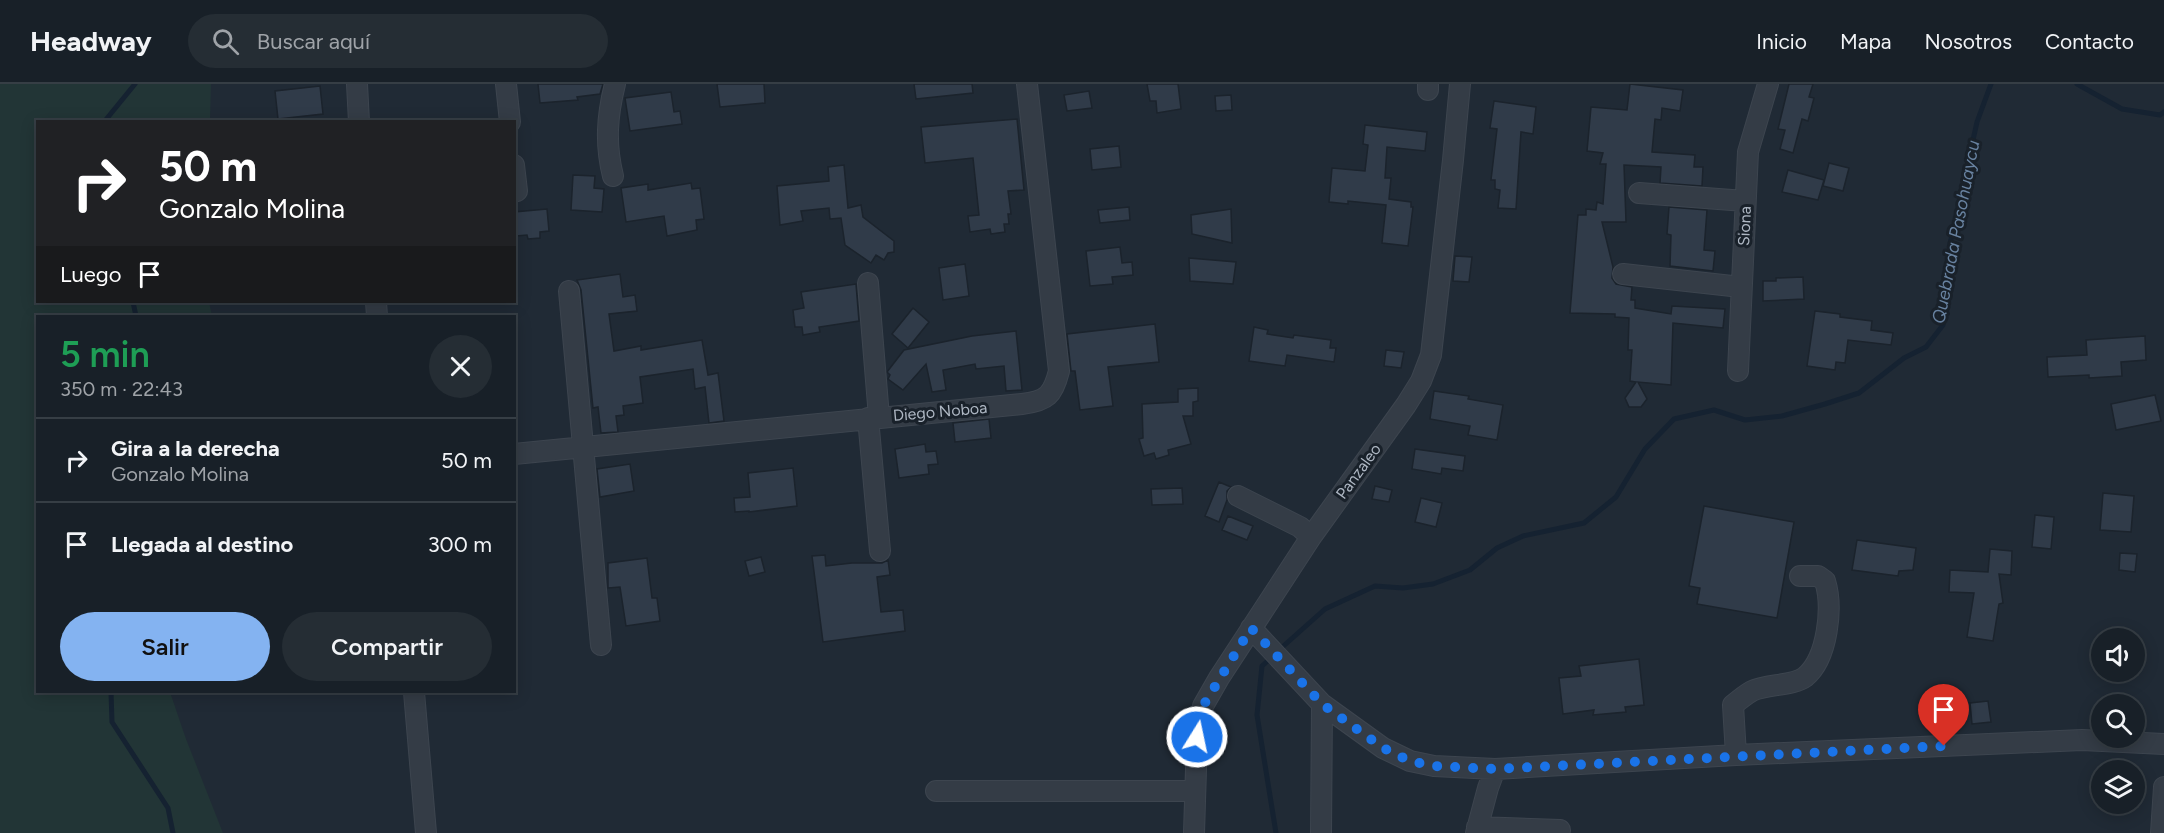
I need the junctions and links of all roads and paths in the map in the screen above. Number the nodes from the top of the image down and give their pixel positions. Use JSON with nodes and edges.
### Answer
{"nodes":[{"id":1,"x":357,"y":84,"type":"edge"},
{"id":2,"x":506,"y":84,"type":"edge"},
{"id":3,"x":615,"y":84,"type":"edge"},
{"id":4,"x":1027,"y":84,"type":"edge"},
{"id":5,"x":1460,"y":84,"type":"edge"},
{"id":6,"x":1768,"y":84,"type":"edge"},
{"id":7,"x":358,"y":120,"type":"edge"},
{"id":8,"x":510,"y":120,"type":"edge"},
{"id":9,"x":613,"y":176,"type":"dead end"},
{"id":10,"x":516,"y":183,"type":"edge"},
{"id":11,"x":517,"y":192,"type":"dead end"},
{"id":12,"x":1639,"y":193,"type":"dead end"},
{"id":13,"x":1745,"y":201,"type":"junction"},
{"id":14,"x":1623,"y":274,"type":"dead end"},
{"id":15,"x":868,"y":283,"type":"dead end"},
{"id":16,"x":1742,"y":287,"type":"junction"},
{"id":17,"x":569,"y":291,"type":"dead end"},
{"id":18,"x":1738,"y":371,"type":"dead end"},
{"id":19,"x":873,"y":417,"type":"junction"},
{"id":20,"x":584,"y":446,"type":"junction"},
{"id":21,"x":516,"y":454,"type":"edge"},
{"id":22,"x":1238,"y":496,"type":"dead end"},
{"id":23,"x":1311,"y":537,"type":"junction"},
{"id":24,"x":880,"y":551,"type":"dead end"},
{"id":25,"x":1800,"y":576,"type":"dead end"},
{"id":26,"x":1251,"y":628,"type":"junction"},
{"id":27,"x":601,"y":645,"type":"dead end"},
{"id":28,"x":414,"y":693,"type":"edge"},
{"id":29,"x":1322,"y":704,"type":"junction"},
{"id":30,"x":2164,"y":744,"type":"edge"},
{"id":31,"x":1736,"y":755,"type":"junction"},
{"id":32,"x":1495,"y":769,"type":"junction"},
{"id":33,"x":2164,"y":787,"type":"edge"},
{"id":34,"x":936,"y":791,"type":"dead end"},
{"id":35,"x":1195,"y":791,"type":"junction"},
{"id":36,"x":1477,"y":830,"type":"edge"},
{"id":37,"x":1560,"y":830,"type":"dead end"},
{"id":38,"x":426,"y":833,"type":"edge"},
{"id":39,"x":1194,"y":833,"type":"edge"},
{"id":40,"x":1320,"y":833,"type":"edge"},
{"id":41,"x":2161,"y":833,"type":"edge"}],
"edges":[{"from":1,"to":7,"type":"street"},
{"from":2,"to":8,"type":"street"},
{"from":3,"to":9,"type":"street"},
{"from":4,"to":19,"type":"street","name":"Diego Noboa"},
{"from":5,"to":23,"type":"street","name":"Panzaleo"},
{"from":6,"to":13,"type":"street","name":"Siona"},
{"from":10,"to":11,"type":"street"},
{"from":12,"to":13,"type":"street"},
{"from":13,"to":16,"type":"street","name":"Siona"},
{"from":14,"to":16,"type":"street"},
{"from":15,"to":19,"type":"street"},
{"from":16,"to":18,"type":"street","name":"Siona"},
{"from":17,"to":20,"type":"street"},
{"from":19,"to":20,"type":"street","name":"Diego Noboa"},
{"from":19,"to":24,"type":"street"},
{"from":20,"to":21,"type":"street","name":"Diego Noboa"},
{"from":20,"to":27,"type":"street"},
{"from":22,"to":23,"type":"street"},
{"from":23,"to":26,"type":"street","name":"Panzaleo"},
{"from":25,"to":31,"type":"street"},
{"from":26,"to":29,"type":"street"},
{"from":26,"to":35,"type":"street","name":"Panzaleo"},
{"from":28,"to":38,"type":"street"},
{"from":29,"to":32,"type":"street"},
{"from":29,"to":40,"type":"street"},
{"from":30,"to":31,"type":"street"},
{"from":31,"to":32,"type":"street"},
{"from":32,"to":36,"type":"street"},
{"from":33,"to":41,"type":"street"},
{"from":34,"to":35,"type":"street"},
{"from":35,"to":39,"type":"street","name":"Panzaleo"},
{"from":36,"to":37,"type":"street"}]}
